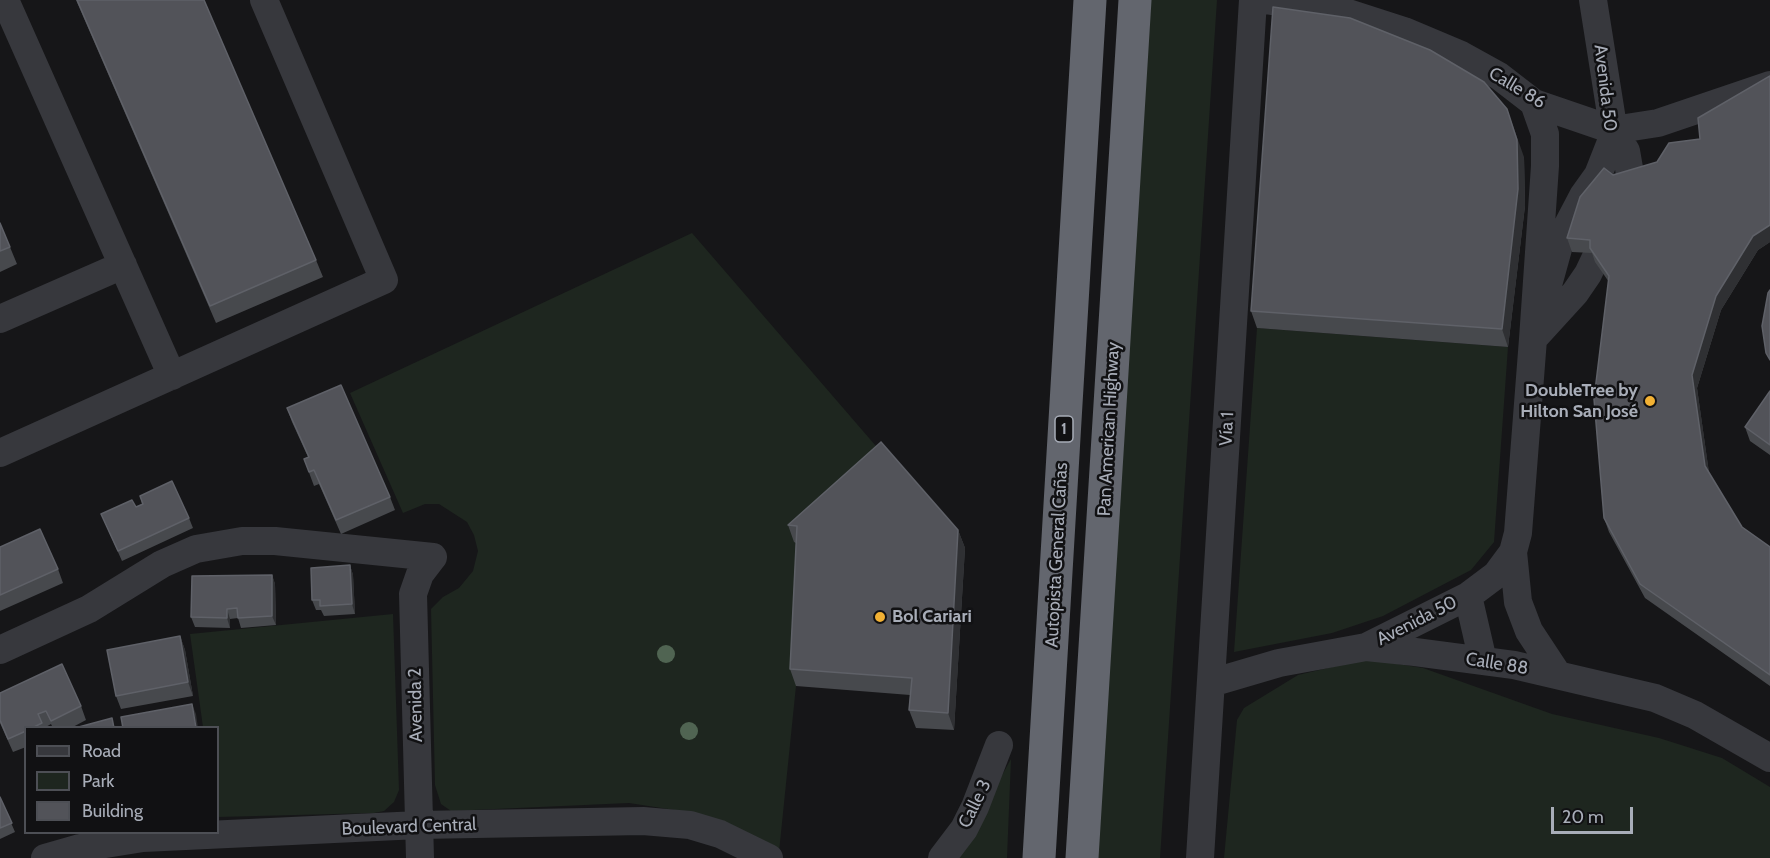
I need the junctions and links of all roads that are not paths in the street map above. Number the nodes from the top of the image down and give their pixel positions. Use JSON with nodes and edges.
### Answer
{"nodes":[{"id":1,"x":5,"y":0,"type":"edge"},
{"id":2,"x":264,"y":0,"type":"edge"},
{"id":3,"x":1090,"y":0,"type":"edge"},
{"id":4,"x":1135,"y":0,"type":"edge"},
{"id":5,"x":1253,"y":0,"type":"edge"},
{"id":6,"x":1265,"y":0,"type":"edge"},
{"id":7,"x":1593,"y":0,"type":"edge"},
{"id":8,"x":1770,"y":84,"type":"edge"},
{"id":9,"x":1534,"y":103,"type":"junction"},
{"id":10,"x":1613,"y":130,"type":"junction"},
{"id":11,"x":123,"y":265,"type":"junction"},
{"id":12,"x":0,"y":320,"type":"edge"},
{"id":13,"x":1533,"y":339,"type":"junction"},
{"id":14,"x":172,"y":376,"type":"junction"},
{"id":15,"x":0,"y":453,"type":"edge"},
{"id":16,"x":1513,"y":552,"type":"junction"},
{"id":17,"x":1468,"y":596,"type":"junction"},
{"id":18,"x":1366,"y":647,"type":"junction"},
{"id":19,"x":0,"y":650,"type":"edge"},
{"id":20,"x":1483,"y":661,"type":"junction"},
{"id":21,"x":1558,"y":675,"type":"junction"},
{"id":22,"x":1211,"y":684,"type":"junction"},
{"id":23,"x":999,"y":745,"type":"dead end"},
{"id":24,"x":1770,"y":758,"type":"edge"},
{"id":25,"x":419,"y":825,"type":"junction"},
{"id":26,"x":45,"y":858,"type":"edge"},
{"id":27,"x":420,"y":858,"type":"edge"},
{"id":28,"x":769,"y":858,"type":"edge"},
{"id":29,"x":942,"y":858,"type":"edge"},
{"id":30,"x":1039,"y":858,"type":"edge"},
{"id":31,"x":1082,"y":858,"type":"edge"},
{"id":32,"x":1200,"y":858,"type":"edge"}],
"edges":[{"from":1,"to":11,"type":"street"},
{"from":2,"to":14,"type":"street"},
{"from":3,"to":30,"type":"highway","name":"Autopista General Cañas","number":"1"},
{"from":4,"to":31,"type":"highway","name":"Pan American Highway"},
{"from":5,"to":22,"type":"street","name":"Vía 1"},
{"from":6,"to":9,"type":"street","name":"Calle 86"},
{"from":7,"to":10,"type":"street","name":"Avenida 50"},
{"from":8,"to":10,"type":"street","name":"Calle 86"},
{"from":9,"to":10,"type":"street","name":"Calle 86"},
{"from":9,"to":13,"type":"street","name":"Avenida 50"},
{"from":10,"to":13,"type":"street","name":"Avenida 50"},
{"from":10,"to":13,"type":"street"},
{"from":11,"to":12,"type":"street"},
{"from":11,"to":14,"type":"street"},
{"from":13,"to":16,"type":"street","name":"Avenida 50"},
{"from":14,"to":15,"type":"street"},
{"from":16,"to":17,"type":"street","name":"Avenida 50"},
{"from":16,"to":21,"type":"street","name":"Avenida 50"},
{"from":17,"to":18,"type":"street","name":"Avenida 50"},
{"from":17,"to":20,"type":"street","name":"Avenida 50"},
{"from":18,"to":20,"type":"street","name":"Calle 88"},
{"from":18,"to":22,"type":"street","name":"Calle 88"},
{"from":19,"to":25,"type":"street","name":"Avenida 2"},
{"from":20,"to":21,"type":"street","name":"Calle 88"},
{"from":21,"to":24,"type":"street","name":"Calle 88"},
{"from":22,"to":32,"type":"street","name":"Vía 1"},
{"from":23,"to":29,"type":"street","name":"Calle 3"},
{"from":25,"to":26,"type":"street","name":"Boulevard Central"},
{"from":25,"to":27,"type":"street","name":"Avenida 2"},
{"from":25,"to":28,"type":"street","name":"Boulevard Central"}]}
